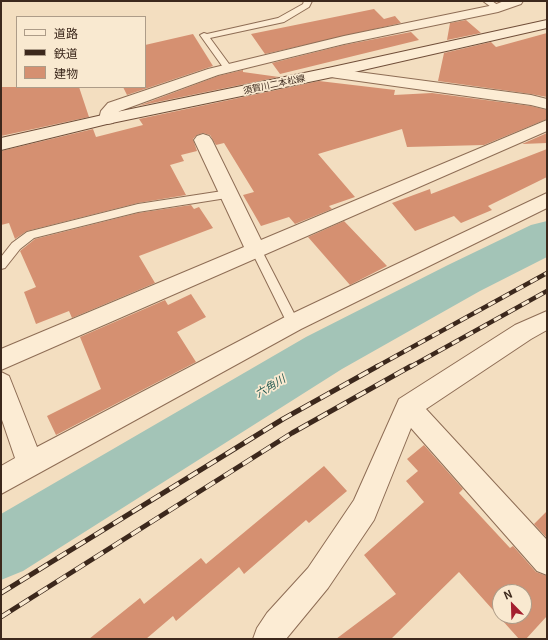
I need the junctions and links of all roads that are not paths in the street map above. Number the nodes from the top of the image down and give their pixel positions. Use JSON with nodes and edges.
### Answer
{"nodes":[{"id":1,"x":308,"y":1,"type":"edge"},
{"id":2,"x":516,"y":1,"type":"edge"},
{"id":3,"x":493,"y":4,"type":"edge"},
{"id":4,"x":547,"y":24,"type":"edge"},
{"id":5,"x":228,"y":68,"type":"junction"},
{"id":6,"x":328,"y":73,"type":"junction"},
{"id":7,"x":547,"y":104,"type":"edge"},
{"id":8,"x":107,"y":118,"type":"junction"},
{"id":9,"x":547,"y":125,"type":"edge"},
{"id":10,"x":203,"y":140,"type":"dead end"},
{"id":11,"x":1,"y":144,"type":"edge"},
{"id":12,"x":229,"y":194,"type":"junction"},
{"id":13,"x":547,"y":200,"type":"edge"},
{"id":14,"x":256,"y":250,"type":"junction"},
{"id":15,"x":1,"y":265,"type":"edge"},
{"id":16,"x":547,"y":320,"type":"edge"},
{"id":17,"x":293,"y":323,"type":"junction"},
{"id":18,"x":1,"y":360,"type":"edge"},
{"id":19,"x":1,"y":383,"type":"edge"},
{"id":20,"x":408,"y":408,"type":"junction"},
{"id":21,"x":30,"y":464,"type":"junction"},
{"id":22,"x":1,"y":481,"type":"edge"},
{"id":23,"x":547,"y":561,"type":"edge"},
{"id":24,"x":268,"y":639,"type":"edge"}],
"edges":[{"from":1,"to":5,"type":"lane"},
{"from":2,"to":3,"type":"street"},
{"from":3,"to":5,"type":"street"},
{"from":4,"to":6,"type":"street","name":"須賀川二本松線"},
{"from":5,"to":8,"type":"street"},
{"from":6,"to":7,"type":"street"},
{"from":6,"to":8,"type":"street","name":"須賀川二本松線"},
{"from":8,"to":11,"type":"street","name":"須賀川二本松線"},
{"from":9,"to":14,"type":"street"},
{"from":10,"to":12,"type":"street"},
{"from":12,"to":14,"type":"street"},
{"from":12,"to":15,"type":"lane"},
{"from":13,"to":17,"type":"street"},
{"from":14,"to":17,"type":"lane"},
{"from":14,"to":18,"type":"street"},
{"from":16,"to":20,"type":"street"},
{"from":17,"to":21,"type":"street"},
{"from":19,"to":21,"type":"street"},
{"from":20,"to":23,"type":"street"},
{"from":20,"to":24,"type":"street"},
{"from":21,"to":22,"type":"street"}]}
